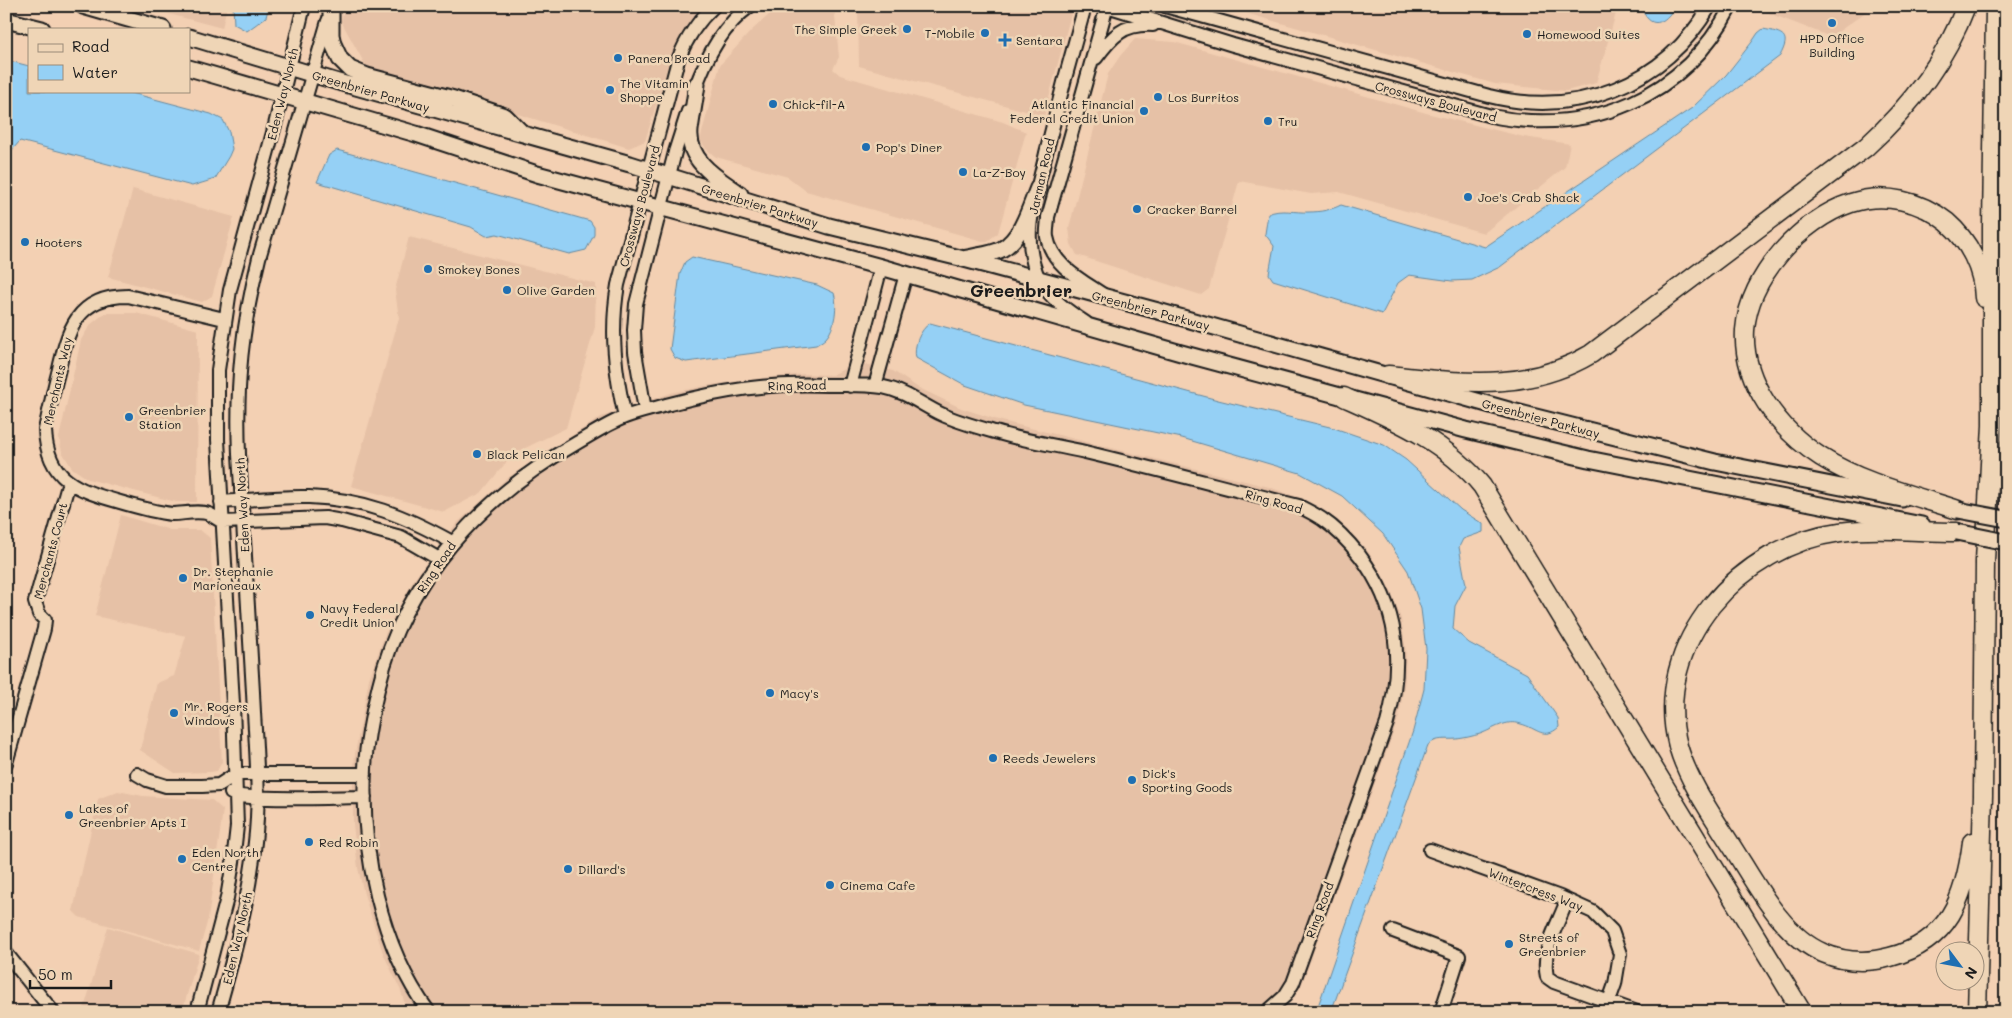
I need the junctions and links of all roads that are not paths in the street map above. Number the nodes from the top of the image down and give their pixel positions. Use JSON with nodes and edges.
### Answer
{"nodes":[{"id":1,"x":83,"y":6,"type":"edge"},
{"id":2,"x":304,"y":6,"type":"edge"},
{"id":3,"x":714,"y":6,"type":"edge"},
{"id":4,"x":750,"y":6,"type":"edge"},
{"id":5,"x":1085,"y":6,"type":"edge"},
{"id":6,"x":1107,"y":6,"type":"edge"},
{"id":7,"x":1165,"y":6,"type":"edge"},
{"id":8,"x":1710,"y":6,"type":"edge"},
{"id":9,"x":1731,"y":6,"type":"edge"},
{"id":10,"x":1966,"y":6,"type":"edge"},
{"id":11,"x":1995,"y":6,"type":"edge"},
{"id":12,"x":332,"y":8,"type":"edge"},
{"id":13,"x":6,"y":20,"type":"edge"},
{"id":14,"x":1171,"y":26,"type":"junction"},
{"id":15,"x":38,"y":28,"type":"edge"},
{"id":16,"x":160,"y":28,"type":"edge"},
{"id":17,"x":190,"y":37,"type":"edge"},
{"id":18,"x":288,"y":66,"type":"junction"},
{"id":19,"x":1090,"y":66,"type":"junction"},
{"id":20,"x":190,"y":68,"type":"edge"},
{"id":21,"x":312,"y":74,"type":"junction"},
{"id":22,"x":697,"y":84,"type":"junction"},
{"id":23,"x":282,"y":95,"type":"junction"},
{"id":24,"x":304,"y":102,"type":"junction"},
{"id":25,"x":524,"y":135,"type":"junction"},
{"id":26,"x":649,"y":170,"type":"junction"},
{"id":27,"x":668,"y":176,"type":"junction"},
{"id":28,"x":1038,"y":188,"type":"junction"},
{"id":29,"x":641,"y":202,"type":"junction"},
{"id":30,"x":754,"y":203,"type":"junction"},
{"id":31,"x":661,"y":207,"type":"junction"},
{"id":32,"x":964,"y":259,"type":"junction"},
{"id":33,"x":881,"y":267,"type":"junction"},
{"id":34,"x":906,"y":274,"type":"junction"},
{"id":35,"x":1040,"y":280,"type":"junction"},
{"id":36,"x":1109,"y":298,"type":"junction"},
{"id":37,"x":224,"y":320,"type":"junction"},
{"id":38,"x":1090,"y":326,"type":"junction"},
{"id":39,"x":1388,"y":376,"type":"junction"},
{"id":40,"x":850,"y":386,"type":"junction"},
{"id":41,"x":875,"y":386,"type":"junction"},
{"id":42,"x":1344,"y":397,"type":"junction"},
{"id":43,"x":645,"y":410,"type":"junction"},
{"id":44,"x":625,"y":417,"type":"junction"},
{"id":45,"x":1992,"y":425,"type":"junction"},
{"id":46,"x":68,"y":482,"type":"junction"},
{"id":47,"x":241,"y":501,"type":"junction"},
{"id":48,"x":221,"y":502,"type":"junction"},
{"id":49,"x":1958,"y":510,"type":"junction"},
{"id":50,"x":208,"y":513,"type":"junction"},
{"id":51,"x":2006,"y":520,"type":"edge"},
{"id":52,"x":242,"y":521,"type":"junction"},
{"id":53,"x":222,"y":522,"type":"junction"},
{"id":54,"x":1957,"y":532,"type":"junction"},
{"id":55,"x":452,"y":542,"type":"junction"},
{"id":56,"x":2006,"y":542,"type":"edge"},
{"id":57,"x":439,"y":559,"type":"junction"},
{"id":58,"x":1983,"y":747,"type":"junction"},
{"id":59,"x":6,"y":763,"type":"edge"},
{"id":60,"x":137,"y":774,"type":"dead end"},
{"id":61,"x":236,"y":774,"type":"junction"},
{"id":62,"x":257,"y":774,"type":"junction"},
{"id":63,"x":365,"y":774,"type":"junction"},
{"id":64,"x":219,"y":785,"type":"junction"},
{"id":65,"x":236,"y":796,"type":"junction"},
{"id":66,"x":257,"y":797,"type":"junction"},
{"id":67,"x":364,"y":797,"type":"junction"},
{"id":68,"x":1430,"y":850,"type":"dead end"},
{"id":69,"x":1567,"y":900,"type":"junction"},
{"id":70,"x":1394,"y":931,"type":"dead end"},
{"id":71,"x":8,"y":959,"type":"edge"},
{"id":72,"x":1606,"y":1007,"type":"edge"},
{"id":73,"x":53,"y":1012,"type":"edge"},
{"id":74,"x":197,"y":1012,"type":"edge"},
{"id":75,"x":218,"y":1012,"type":"edge"},
{"id":76,"x":429,"y":1012,"type":"edge"},
{"id":77,"x":1267,"y":1012,"type":"edge"},
{"id":78,"x":1441,"y":1012,"type":"edge"},
{"id":79,"x":1636,"y":1012,"type":"edge"},
{"id":80,"x":1802,"y":1012,"type":"edge"},
{"id":81,"x":1977,"y":1012,"type":"edge"}],
"edges":[{"from":1,"to":16,"type":"main road"},
{"from":2,"to":18,"type":"street","name":"Eden Way North"},
{"from":3,"to":26,"type":"street","name":"Crossways Boulevard"},
{"from":4,"to":22,"type":"street","name":"Crossways Boulevard"},
{"from":5,"to":28,"type":"street","name":"Jarman Road"},
{"from":6,"to":14,"type":"street","name":"Crossways Boulevard"},
{"from":6,"to":19,"type":"street","name":"Jarman Road"},
{"from":7,"to":8,"type":"street","name":"Crossways Boulevard"},
{"from":9,"to":14,"type":"street","name":"Crossways Boulevard"},
{"from":10,"to":39,"type":"highway"},
{"from":11,"to":45,"type":"highway"},
{"from":12,"to":21,"type":"street","name":"Eden Way North"},
{"from":12,"to":25,"type":"main road"},
{"from":13,"to":15,"type":"main road"},
{"from":14,"to":19,"type":"street"},
{"from":17,"to":18,"type":"main road","name":"Greenbrier Parkway"},
{"from":18,"to":21,"type":"main road","name":"Greenbrier Parkway"},
{"from":18,"to":23,"type":"street","name":"Eden Way North"},
{"from":19,"to":36,"type":"street","name":"Jarman Road"},
{"from":20,"to":23,"type":"main road"},
{"from":21,"to":24,"type":"street","name":"Eden Way North"},
{"from":21,"to":25,"type":"main road","name":"Greenbrier Parkway"},
{"from":22,"to":27,"type":"street","name":"Crossways Boulevard"},
{"from":22,"to":30,"type":"main road"},
{"from":23,"to":24,"type":"main road"},
{"from":23,"to":37,"type":"street","name":"Eden Way North"},
{"from":24,"to":29,"type":"main road"},
{"from":24,"to":47,"type":"street","name":"Eden Way North"},
{"from":25,"to":26,"type":"main road","name":"Greenbrier Parkway"},
{"from":26,"to":27,"type":"main road","name":"Greenbrier Parkway"},
{"from":26,"to":29,"type":"street","name":"Crossways Boulevard"},
{"from":27,"to":30,"type":"main road","name":"Greenbrier Parkway"},
{"from":27,"to":31,"type":"street","name":"Crossways Boulevard"},
{"from":28,"to":32,"type":"main road"},
{"from":28,"to":35,"type":"street","name":"Jarman Road"},
{"from":29,"to":31,"type":"main road"},
{"from":29,"to":44,"type":"street","name":"Crossways Boulevard"},
{"from":30,"to":32,"type":"main road","name":"Greenbrier Parkway"},
{"from":31,"to":33,"type":"main road"},
{"from":31,"to":43,"type":"street","name":"Crossways Boulevard"},
{"from":32,"to":35,"type":"main road","name":"Greenbrier Parkway"},
{"from":33,"to":34,"type":"main road"},
{"from":33,"to":40,"type":"street"},
{"from":34,"to":38,"type":"main road"},
{"from":34,"to":41,"type":"street"},
{"from":35,"to":36,"type":"main road","name":"Greenbrier Parkway"},
{"from":35,"to":38,"type":"street","name":"Jarman Road"},
{"from":36,"to":39,"type":"main road","name":"Greenbrier Parkway"},
{"from":37,"to":46,"type":"street","name":"Merchants Way"},
{"from":37,"to":48,"type":"street","name":"Eden Way North"},
{"from":38,"to":42,"type":"main road"},
{"from":39,"to":49,"type":"main road","name":"Greenbrier Parkway"},
{"from":40,"to":41,"type":"street","name":"Ring Road"},
{"from":40,"to":43,"type":"street","name":"Ring Road"},
{"from":41,"to":77,"type":"street","name":"Ring Road"},
{"from":42,"to":54,"type":"main road"},
{"from":42,"to":80,"type":"highway"},
{"from":43,"to":44,"type":"street","name":"Ring Road"},
{"from":44,"to":55,"type":"street","name":"Ring Road"},
{"from":45,"to":49,"type":"highway"},
{"from":45,"to":58,"type":"highway"},
{"from":46,"to":50,"type":"street","name":"Merchants Way"},
{"from":46,"to":59,"type":"street","name":"Merchants Court"},
{"from":47,"to":48,"type":"street"},
{"from":47,"to":52,"type":"street","name":"Eden Way North"},
{"from":47,"to":55,"type":"street"},
{"from":48,"to":50,"type":"street"},
{"from":48,"to":53,"type":"street","name":"Eden Way North"},
{"from":49,"to":51,"type":"main road","name":"Greenbrier Parkway","bridge":true},
{"from":50,"to":53,"type":"street"},
{"from":52,"to":53,"type":"street"},
{"from":52,"to":57,"type":"street"},
{"from":52,"to":62,"type":"street","name":"Eden Way North"},
{"from":53,"to":61,"type":"street","name":"Eden Way North"},
{"from":54,"to":56,"type":"main road","bridge":true},
{"from":54,"to":58,"type":"highway"},
{"from":55,"to":57,"type":"street","name":"Ring Road"},
{"from":57,"to":63,"type":"street","name":"Ring Road"},
{"from":58,"to":81,"type":"highway"},
{"from":60,"to":64,"type":"street"},
{"from":61,"to":62,"type":"street"},
{"from":61,"to":64,"type":"street"},
{"from":61,"to":65,"type":"street","name":"Eden Way North"},
{"from":62,"to":63,"type":"street"},
{"from":62,"to":66,"type":"street","name":"Eden Way North"},
{"from":63,"to":67,"type":"street","name":"Ring Road"},
{"from":64,"to":65,"type":"street"},
{"from":65,"to":66,"type":"street"},
{"from":65,"to":74,"type":"street","name":"Eden Way North"},
{"from":66,"to":67,"type":"street"},
{"from":66,"to":75,"type":"street","name":"Eden Way North"},
{"from":67,"to":76,"type":"street","name":"Ring Road"},
{"from":68,"to":69,"type":"street","name":"Wintercress Way"},
{"from":69,"to":72,"type":"street","name":"Wintercress Way"},
{"from":69,"to":72,"type":"street"},
{"from":70,"to":78,"type":"street"},
{"from":71,"to":73,"type":"street"},
{"from":72,"to":79,"type":"street"}]}
